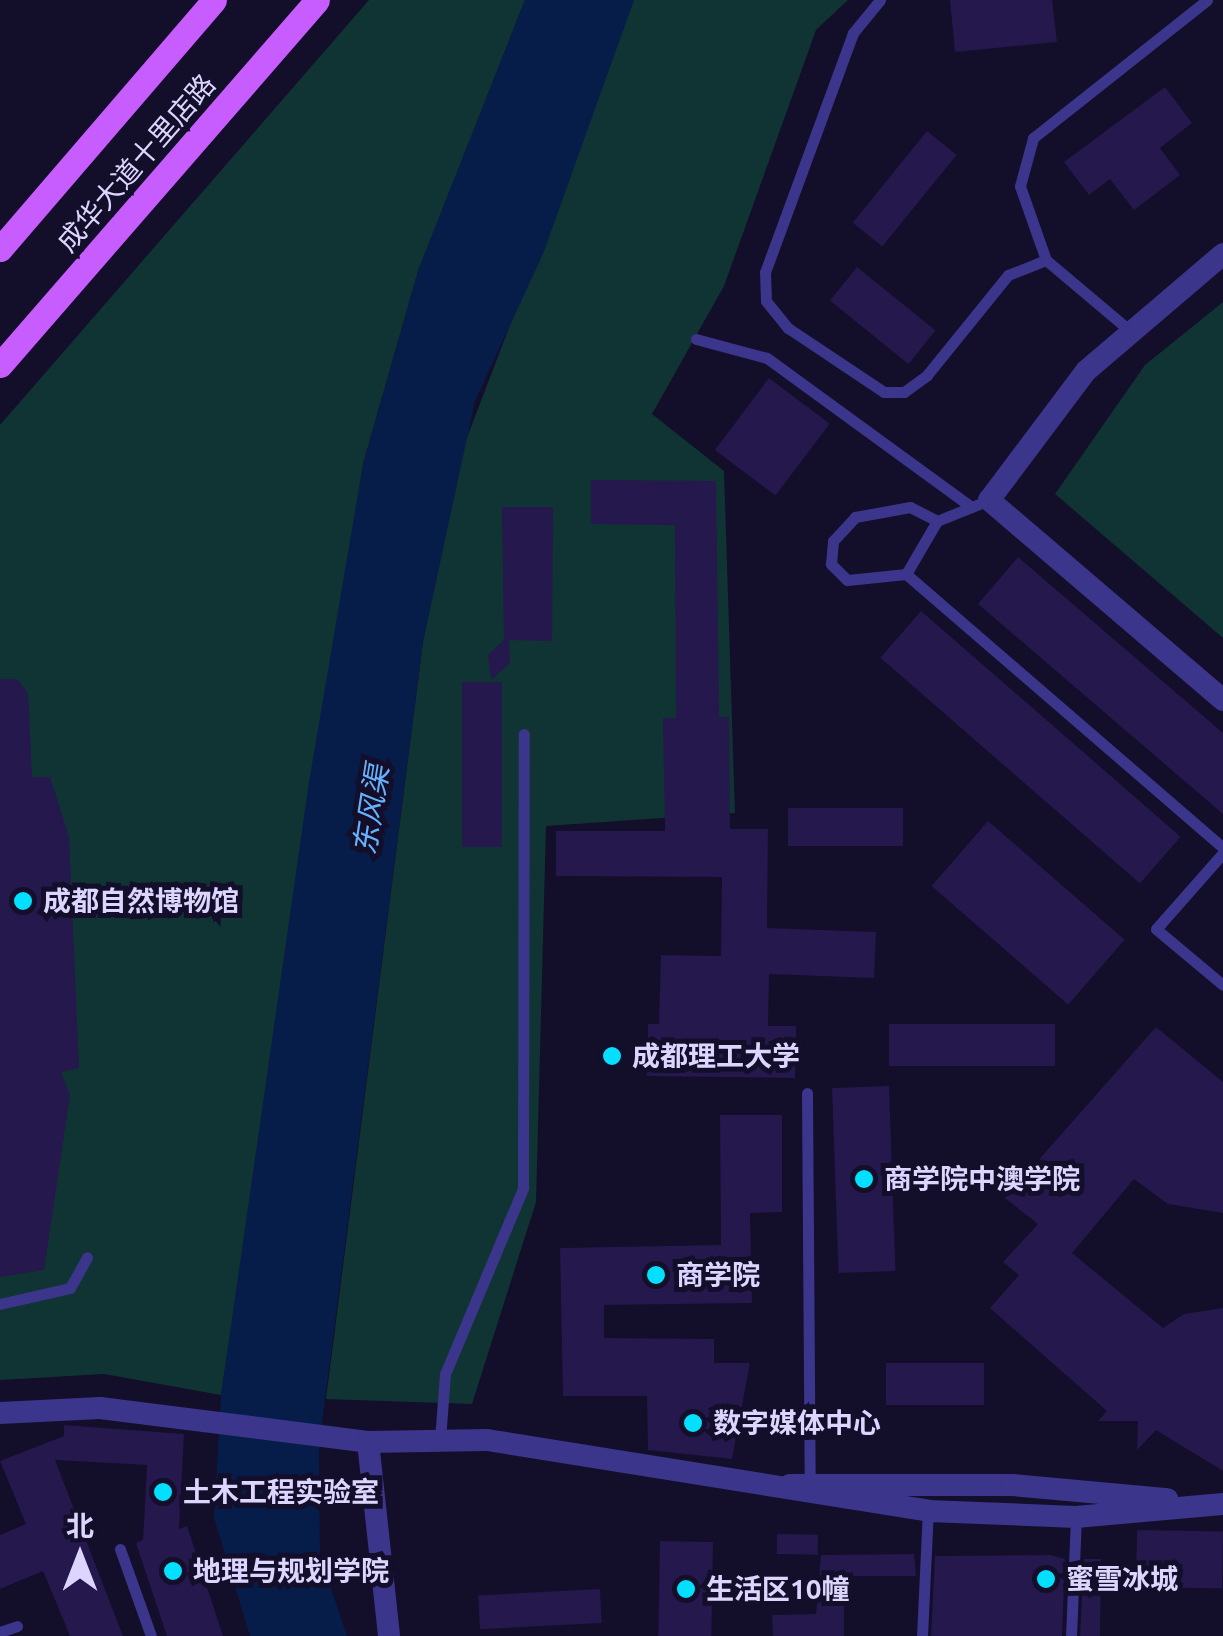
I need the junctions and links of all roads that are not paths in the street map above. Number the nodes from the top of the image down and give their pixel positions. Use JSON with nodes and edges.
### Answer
{"nodes":[{"id":1,"x":214,"y":0,"type":"edge"},
{"id":2,"x":317,"y":0,"type":"edge"},
{"id":3,"x":880,"y":0,"type":"edge"},
{"id":4,"x":1207,"y":0,"type":"edge"},
{"id":5,"x":0,"y":248,"type":"edge"},
{"id":6,"x":1223,"y":254,"type":"edge"},
{"id":7,"x":1046,"y":260,"type":"junction"},
{"id":8,"x":1128,"y":329,"type":"junction"},
{"id":9,"x":696,"y":339,"type":"dead end"},
{"id":10,"x":0,"y":365,"type":"edge"},
{"id":11,"x":980,"y":504,"type":"junction"},
{"id":12,"x":937,"y":521,"type":"junction"},
{"id":13,"x":906,"y":574,"type":"junction"},
{"id":14,"x":1223,"y":700,"type":"edge"},
{"id":15,"x":524,"y":734,"type":"dead end"},
{"id":16,"x":1223,"y":851,"type":"edge"},
{"id":17,"x":1223,"y":985,"type":"edge"},
{"id":18,"x":807,"y":1093,"type":"dead end"},
{"id":19,"x":87,"y":1257,"type":"dead end"},
{"id":20,"x":0,"y":1304,"type":"edge"},
{"id":21,"x":0,"y":1414,"type":"edge"},
{"id":22,"x":440,"y":1440,"type":"junction"},
{"id":23,"x":368,"y":1442,"type":"junction"},
{"id":24,"x":810,"y":1489,"type":"junction"},
{"id":25,"x":1211,"y":1504,"type":"edge"},
{"id":26,"x":928,"y":1511,"type":"junction"},
{"id":27,"x":1076,"y":1517,"type":"junction"},
{"id":28,"x":120,"y":1549,"type":"dead end"},
{"id":29,"x":17,"y":1626,"type":"dead end"},
{"id":30,"x":0,"y":1632,"type":"edge"},
{"id":31,"x":151,"y":1636,"type":"edge"},
{"id":32,"x":389,"y":1636,"type":"edge"},
{"id":33,"x":922,"y":1636,"type":"edge"},
{"id":34,"x":1071,"y":1636,"type":"edge"}],
"edges":[{"from":1,"to":5,"type":"main road","name":"成华大道十里店路"},
{"from":2,"to":10,"type":"main road","name":"成华大道十里店路"},
{"from":3,"to":7,"type":"lane"},
{"from":4,"to":7,"type":"lane"},
{"from":6,"to":8,"type":"street"},
{"from":7,"to":8,"type":"lane"},
{"from":8,"to":11,"type":"street"},
{"from":9,"to":11,"type":"lane"},
{"from":11,"to":12,"type":"lane"},
{"from":11,"to":14,"type":"street"},
{"from":12,"to":13,"type":"lane"},
{"from":12,"to":13,"type":"lane"},
{"from":13,"to":16,"type":"lane"},
{"from":15,"to":22,"type":"lane"},
{"from":16,"to":17,"type":"lane"},
{"from":18,"to":24,"type":"lane"},
{"from":19,"to":20,"type":"lane"},
{"from":21,"to":23,"type":"street"},
{"from":22,"to":23,"type":"street"},
{"from":22,"to":24,"type":"street"},
{"from":23,"to":32,"type":"street"},
{"from":24,"to":25,"type":"street"},
{"from":24,"to":26,"type":"street"},
{"from":25,"to":27,"type":"street"},
{"from":26,"to":27,"type":"street"},
{"from":26,"to":33,"type":"lane"},
{"from":27,"to":34,"type":"lane"},
{"from":28,"to":31,"type":"lane"},
{"from":29,"to":30,"type":"lane"}]}
